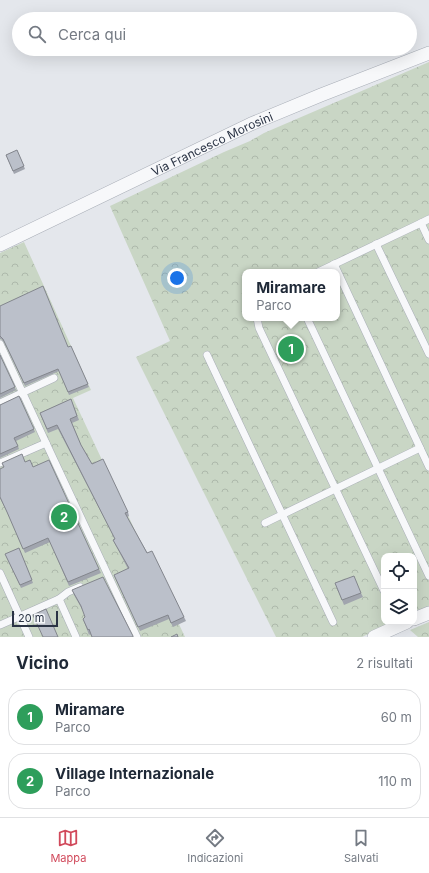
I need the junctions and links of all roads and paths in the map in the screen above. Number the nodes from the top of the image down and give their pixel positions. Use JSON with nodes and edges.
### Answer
{"nodes":[{"id":1,"x":429,"y":53,"type":"edge"},
{"id":2,"x":429,"y":219,"type":"edge"},
{"id":3,"x":421,"y":223,"type":"junction"},
{"id":4,"x":429,"y":240,"type":"edge"},
{"id":5,"x":376,"y":244,"type":"junction"},
{"id":6,"x":0,"y":245,"type":"edge"},
{"id":7,"x":334,"y":264,"type":"junction"},
{"id":8,"x":324,"y":269,"type":"edge"},
{"id":9,"x":336,"y":269,"type":"edge"},
{"id":10,"x":340,"y":277,"type":"edge"},
{"id":11,"x":258,"y":321,"type":"edge"},
{"id":12,"x":308,"y":321,"type":"edge"},
{"id":13,"x":0,"y":344,"type":"edge"},
{"id":14,"x":429,"y":354,"type":"edge"},
{"id":15,"x":207,"y":355,"type":"dead end"},
{"id":16,"x":54,"y":378,"type":"dead end"},
{"id":17,"x":23,"y":393,"type":"junction"},
{"id":18,"x":0,"y":403,"type":"edge"},
{"id":19,"x":46,"y":443,"type":"junction"},
{"id":20,"x":420,"y":448,"type":"junction"},
{"id":21,"x":0,"y":463,"type":"edge"},
{"id":22,"x":429,"y":467,"type":"edge"},
{"id":23,"x":378,"y":469,"type":"junction"},
{"id":24,"x":336,"y":489,"type":"junction"},
{"id":25,"x":283,"y":515,"type":"junction"},
{"id":26,"x":265,"y":524,"type":"dead end"},
{"id":27,"x":0,"y":573,"type":"edge"},
{"id":28,"x":429,"y":576,"type":"edge"},
{"id":29,"x":88,"y":583,"type":"edge"},
{"id":30,"x":383,"y":589,"type":"edge"},
{"id":31,"x":59,"y":599,"type":"junction"},
{"id":32,"x":429,"y":613,"type":"edge"},
{"id":33,"x":20,"y":616,"type":"junction"},
{"id":34,"x":417,"y":618,"type":"edge"},
{"id":35,"x":333,"y":622,"type":"dead end"},
{"id":36,"x":0,"y":625,"type":"edge"},
{"id":37,"x":400,"y":625,"type":"edge"},
{"id":38,"x":29,"y":637,"type":"edge"},
{"id":39,"x":76,"y":637,"type":"edge"},
{"id":40,"x":137,"y":637,"type":"edge"},
{"id":41,"x":374,"y":637,"type":"edge"}],
"edges":[{"from":1,"to":6,"type":"street","name":"Via Francesco Morosini"},
{"from":2,"to":3,"type":"lane"},
{"from":3,"to":4,"type":"lane"},
{"from":3,"to":5,"type":"lane"},
{"from":5,"to":7,"type":"lane"},
{"from":5,"to":14,"type":"lane"},
{"from":7,"to":8,"type":"lane"},
{"from":7,"to":9,"type":"lane"},
{"from":10,"to":20,"type":"lane"},
{"from":11,"to":24,"type":"lane"},
{"from":12,"to":23,"type":"lane"},
{"from":13,"to":17,"type":"lane"},
{"from":15,"to":25,"type":"lane"},
{"from":16,"to":17,"type":"lane"},
{"from":17,"to":18,"type":"lane"},
{"from":17,"to":19,"type":"lane"},
{"from":19,"to":21,"type":"lane"},
{"from":19,"to":40,"type":"lane"},
{"from":20,"to":22,"type":"lane"},
{"from":20,"to":23,"type":"lane"},
{"from":23,"to":24,"type":"lane"},
{"from":23,"to":28,"type":"lane"},
{"from":24,"to":25,"type":"lane"},
{"from":24,"to":30,"type":"lane"},
{"from":25,"to":26,"type":"lane"},
{"from":25,"to":35,"type":"lane"},
{"from":27,"to":33,"type":"lane"},
{"from":29,"to":31,"type":"lane"},
{"from":31,"to":33,"type":"lane"},
{"from":31,"to":39,"type":"lane"},
{"from":32,"to":34,"type":"street"},
{"from":33,"to":36,"type":"lane"},
{"from":33,"to":38,"type":"lane"},
{"from":37,"to":41,"type":"street"}]}
